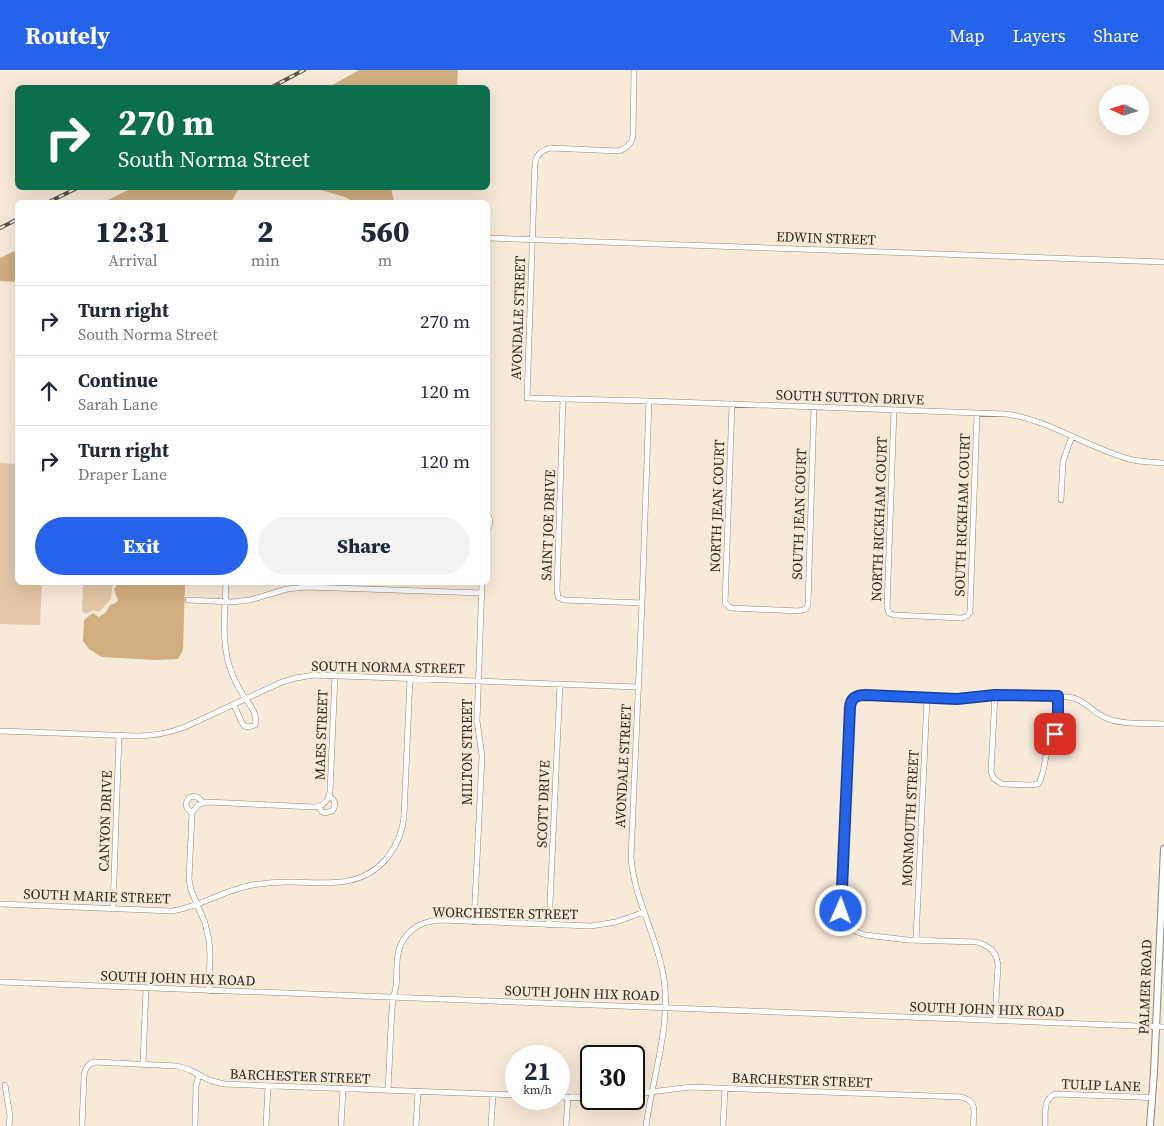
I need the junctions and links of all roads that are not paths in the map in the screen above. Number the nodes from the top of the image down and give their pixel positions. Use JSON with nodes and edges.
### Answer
{"nodes":[{"id":1,"x":634,"y":70,"type":"edge"},
{"id":2,"x":490,"y":238,"type":"edge"},
{"id":3,"x":532,"y":239,"type":"junction"},
{"id":4,"x":1164,"y":262,"type":"edge"},
{"id":5,"x":526,"y":398,"type":"joint"},
{"id":6,"x":563,"y":399,"type":"junction"},
{"id":7,"x":649,"y":401,"type":"junction"},
{"id":8,"x":732,"y":404,"type":"junction"},
{"id":9,"x":814,"y":407,"type":"junction"},
{"id":10,"x":894,"y":410,"type":"junction"},
{"id":11,"x":977,"y":413,"type":"junction"},
{"id":12,"x":1072,"y":436,"type":"junction"},
{"id":13,"x":1164,"y":463,"type":"edge"},
{"id":14,"x":1061,"y":500,"type":"dead end"},
{"id":15,"x":226,"y":585,"type":"edge"},
{"id":16,"x":482,"y":585,"type":"edge"},
{"id":17,"x":482,"y":593,"type":"junction"},
{"id":18,"x":188,"y":600,"type":"dead end"},
{"id":19,"x":225,"y":601,"type":"junction"},
{"id":20,"x":642,"y":603,"type":"junction"},
{"id":21,"x":794,"y":610,"type":"joint"},
{"id":22,"x":967,"y":616,"type":"joint"},
{"id":23,"x":335,"y":675,"type":"junction"},
{"id":24,"x":410,"y":678,"type":"junction"},
{"id":25,"x":478,"y":681,"type":"junction"},
{"id":26,"x":560,"y":684,"type":"junction"},
{"id":27,"x":638,"y":686,"type":"junction"},
{"id":28,"x":995,"y":695,"type":"junction"},
{"id":29,"x":1058,"y":696,"type":"junction"},
{"id":30,"x":927,"y":698,"type":"junction"},
{"id":31,"x":246,"y":699,"type":"junction"},
{"id":32,"x":234,"y":705,"type":"junction"},
{"id":33,"x":1164,"y":724,"type":"edge"},
{"id":34,"x":0,"y":731,"type":"edge"},
{"id":35,"x":119,"y":735,"type":"junction"},
{"id":36,"x":329,"y":796,"type":"junction"},
{"id":37,"x":204,"y":803,"type":"junction"},
{"id":38,"x":319,"y":806,"type":"junction"},
{"id":39,"x":192,"y":813,"type":"junction"},
{"id":40,"x":1164,"y":849,"type":"edge"},
{"id":41,"x":0,"y":904,"type":"edge"},
{"id":42,"x":196,"y":904,"type":"junction"},
{"id":43,"x":113,"y":908,"type":"junction"},
{"id":44,"x":644,"y":912,"type":"junction"},
{"id":45,"x":474,"y":922,"type":"junction"},
{"id":46,"x":549,"y":925,"type":"junction"},
{"id":47,"x":916,"y":940,"type":"junction"},
{"id":48,"x":0,"y":982,"type":"edge"},
{"id":49,"x":146,"y":989,"type":"junction"},
{"id":50,"x":208,"y":991,"type":"junction"},
{"id":51,"x":394,"y":997,"type":"junction"},
{"id":52,"x":665,"y":1007,"type":"junction"},
{"id":53,"x":995,"y":1020,"type":"junction"},
{"id":54,"x":1156,"y":1027,"type":"junction"},
{"id":55,"x":1164,"y":1027,"type":"edge"},
{"id":56,"x":143,"y":1064,"type":"junction"},
{"id":57,"x":199,"y":1075,"type":"junction"},
{"id":58,"x":5,"y":1085,"type":"dead end"},
{"id":59,"x":268,"y":1086,"type":"junction"},
{"id":60,"x":725,"y":1088,"type":"junction"},
{"id":61,"x":343,"y":1089,"type":"junction"},
{"id":62,"x":388,"y":1090,"type":"junction"},
{"id":63,"x":418,"y":1092,"type":"junction"},
{"id":64,"x":653,"y":1092,"type":"junction"},
{"id":65,"x":645,"y":1093,"type":"edge"},
{"id":66,"x":493,"y":1094,"type":"junction"},
{"id":67,"x":505,"y":1095,"type":"edge"},
{"id":68,"x":1152,"y":1098,"type":"junction"},
{"id":69,"x":567,"y":1110,"type":"edge"},
{"id":70,"x":9,"y":1126,"type":"edge"},
{"id":71,"x":82,"y":1126,"type":"edge"},
{"id":72,"x":194,"y":1126,"type":"edge"},
{"id":73,"x":266,"y":1126,"type":"edge"},
{"id":74,"x":341,"y":1126,"type":"edge"},
{"id":75,"x":416,"y":1126,"type":"edge"},
{"id":76,"x":491,"y":1126,"type":"edge"},
{"id":77,"x":566,"y":1126,"type":"edge"},
{"id":78,"x":646,"y":1126,"type":"edge"},
{"id":79,"x":723,"y":1126,"type":"edge"},
{"id":80,"x":973,"y":1126,"type":"edge"},
{"id":81,"x":1045,"y":1126,"type":"edge"},
{"id":82,"x":1150,"y":1126,"type":"edge"}],
"edges":[{"from":1,"to":3,"type":"street","name":"AVONDALE STREET"},
{"from":2,"to":3,"type":"street","name":"EDWIN STREET"},
{"from":3,"to":4,"type":"street","name":"EDWIN STREET"},
{"from":3,"to":5,"type":"street","name":"AVONDALE STREET"},
{"from":5,"to":6,"type":"street","name":"SOUTH SUTTON DRIVE"},
{"from":6,"to":7,"type":"street","name":"SOUTH SUTTON DRIVE"},
{"from":6,"to":20,"type":"street","name":"SAINT JOE DRIVE"},
{"from":7,"to":8,"type":"street","name":"SOUTH SUTTON DRIVE"},
{"from":7,"to":20,"type":"street","name":"AVONDALE STREET"},
{"from":8,"to":9,"type":"street","name":"SOUTH SUTTON DRIVE"},
{"from":8,"to":21,"type":"street","name":"NORTH JEAN COURT"},
{"from":9,"to":10,"type":"street","name":"SOUTH SUTTON DRIVE"},
{"from":9,"to":21,"type":"street","name":"SOUTH JEAN COURT"},
{"from":10,"to":11,"type":"street","name":"SOUTH SUTTON DRIVE"},
{"from":10,"to":22,"type":"street","name":"NORTH RICKHAM COURT"},
{"from":11,"to":12,"type":"street","name":"SOUTH SUTTON DRIVE"},
{"from":11,"to":22,"type":"street","name":"SOUTH RICKHAM COURT"},
{"from":12,"to":13,"type":"street","name":"SOUTH SUTTON DRIVE"},
{"from":12,"to":14,"type":"street"},
{"from":15,"to":19,"type":"street"},
{"from":16,"to":17,"type":"street","name":"MILTON STREET"},
{"from":17,"to":19,"type":"street"},
{"from":17,"to":25,"type":"street","name":"MILTON STREET"},
{"from":18,"to":19,"type":"street"},
{"from":19,"to":31,"type":"street"},
{"from":20,"to":27,"type":"street","name":"AVONDALE STREET"},
{"from":23,"to":24,"type":"street","name":"SOUTH NORMA STREET"},
{"from":23,"to":31,"type":"street","name":"SOUTH NORMA STREET"},
{"from":23,"to":36,"type":"street","name":"MAES STREET"},
{"from":24,"to":25,"type":"street","name":"SOUTH NORMA STREET"},
{"from":24,"to":42,"type":"street","name":"SOUTH MARIE STREET"},
{"from":25,"to":26,"type":"street","name":"SOUTH NORMA STREET"},
{"from":25,"to":45,"type":"street","name":"MILTON STREET"},
{"from":26,"to":27,"type":"street","name":"SOUTH NORMA STREET"},
{"from":26,"to":46,"type":"street","name":"SCOTT DRIVE"},
{"from":27,"to":44,"type":"street","name":"AVONDALE STREET"},
{"from":28,"to":29,"type":"street"},
{"from":28,"to":29,"type":"street"},
{"from":28,"to":30,"type":"street"},
{"from":29,"to":33,"type":"street"},
{"from":30,"to":47,"type":"street","name":"MONMOUTH STREET"},
{"from":30,"to":47,"type":"street"},
{"from":31,"to":32,"type":"street","name":"SOUTH NORMA STREET"},
{"from":31,"to":32,"type":"street"},
{"from":32,"to":35,"type":"street","name":"SOUTH NORMA STREET"},
{"from":34,"to":35,"type":"street","name":"SOUTH NORMA STREET"},
{"from":35,"to":43,"type":"street","name":"CANYON DRIVE"},
{"from":36,"to":38,"type":"street","name":"MAES STREET"},
{"from":36,"to":38,"type":"street","name":"MAES STREET"},
{"from":37,"to":38,"type":"street","name":"MAES STREET"},
{"from":37,"to":39,"type":"street"},
{"from":37,"to":39,"type":"street","name":"MAES STREET"},
{"from":39,"to":42,"type":"street","name":"MAES STREET"},
{"from":40,"to":54,"type":"street","name":"PALMER ROAD"},
{"from":41,"to":43,"type":"street","name":"SOUTH MARIE STREET"},
{"from":42,"to":43,"type":"street","name":"SOUTH MARIE STREET"},
{"from":42,"to":50,"type":"street","name":"MAES STREET"},
{"from":44,"to":46,"type":"street","name":"WORCHESTER STREET"},
{"from":44,"to":52,"type":"street","name":"AVONDALE STREET"},
{"from":45,"to":46,"type":"street","name":"WORCHESTER STREET"},
{"from":45,"to":51,"type":"street","name":"WORCHESTER STREET"},
{"from":47,"to":53,"type":"street"},
{"from":48,"to":49,"type":"street","name":"SOUTH JOHN HIX ROAD"},
{"from":49,"to":50,"type":"street","name":"SOUTH JOHN HIX ROAD"},
{"from":49,"to":56,"type":"street"},
{"from":50,"to":51,"type":"street","name":"SOUTH JOHN HIX ROAD"},
{"from":51,"to":52,"type":"street","name":"SOUTH JOHN HIX ROAD"},
{"from":51,"to":62,"type":"street","name":"WORCHESTER STREET"},
{"from":52,"to":53,"type":"street","name":"SOUTH JOHN HIX ROAD"},
{"from":52,"to":64,"type":"street","name":"AVONDALE STREET"},
{"from":53,"to":54,"type":"street","name":"SOUTH JOHN HIX ROAD"},
{"from":54,"to":55,"type":"street","name":"SOUTH JOHN HIX ROAD"},
{"from":54,"to":68,"type":"street","name":"PALMER ROAD"},
{"from":56,"to":57,"type":"street","name":"BARCHESTER STREET"},
{"from":56,"to":71,"type":"street","name":"BARCHESTER STREET"},
{"from":57,"to":59,"type":"street","name":"BARCHESTER STREET"},
{"from":57,"to":72,"type":"street"},
{"from":58,"to":70,"type":"street"},
{"from":59,"to":61,"type":"street","name":"BARCHESTER STREET"},
{"from":59,"to":73,"type":"street"},
{"from":60,"to":64,"type":"street","name":"BARCHESTER STREET"},
{"from":60,"to":79,"type":"street"},
{"from":60,"to":80,"type":"street","name":"BARCHESTER STREET"},
{"from":61,"to":62,"type":"street","name":"BARCHESTER STREET"},
{"from":61,"to":74,"type":"street"},
{"from":62,"to":63,"type":"street","name":"BARCHESTER STREET"},
{"from":63,"to":66,"type":"street","name":"BARCHESTER STREET"},
{"from":63,"to":75,"type":"street"},
{"from":64,"to":65,"type":"street","name":"BARCHESTER STREET"},
{"from":64,"to":78,"type":"street","name":"AVONDALE STREET"},
{"from":66,"to":67,"type":"street","name":"BARCHESTER STREET"},
{"from":66,"to":76,"type":"street"},
{"from":68,"to":81,"type":"street","name":"TULIP LANE"},
{"from":68,"to":82,"type":"street","name":"PALMER ROAD"},
{"from":69,"to":77,"type":"street"}]}
